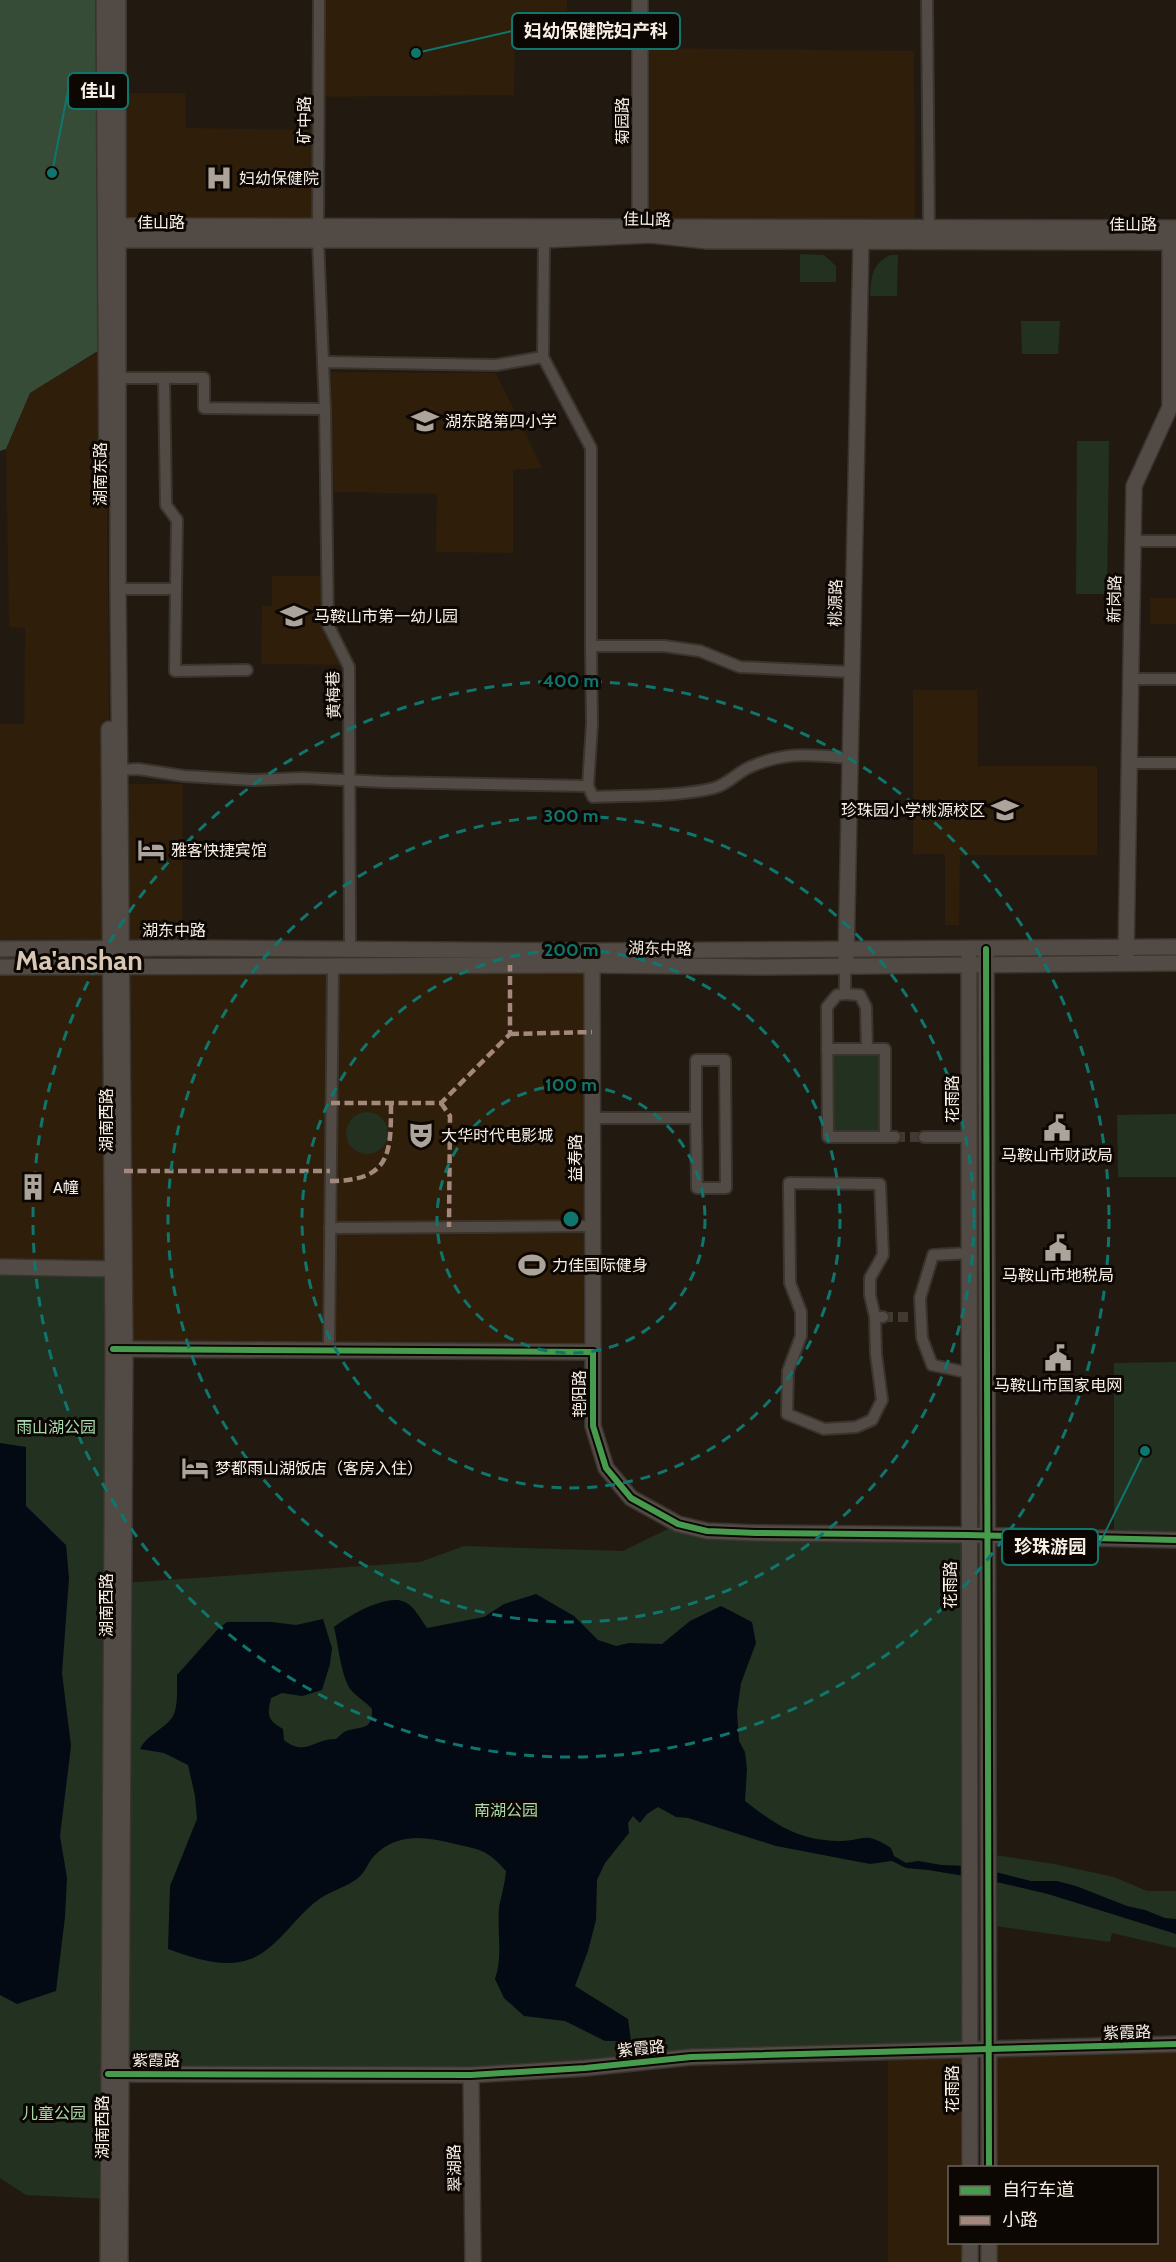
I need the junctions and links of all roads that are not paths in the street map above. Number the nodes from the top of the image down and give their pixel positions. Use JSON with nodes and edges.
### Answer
{"nodes":[{"id":1,"x":104,"y":0,"type":"edge"},
{"id":2,"x":118,"y":0,"type":"edge"},
{"id":3,"x":319,"y":0,"type":"edge"},
{"id":4,"x":640,"y":0,"type":"edge"},
{"id":5,"x":927,"y":0,"type":"edge"},
{"id":6,"x":929,"y":227,"type":"junction"},
{"id":7,"x":1176,"y":228,"type":"edge"},
{"id":8,"x":645,"y":231,"type":"junction"},
{"id":9,"x":118,"y":233,"type":"junction"},
{"id":10,"x":319,"y":233,"type":"junction"},
{"id":11,"x":544,"y":240,"type":"junction"},
{"id":12,"x":861,"y":241,"type":"junction"},
{"id":13,"x":1173,"y":242,"type":"edge"},
{"id":14,"x":543,"y":357,"type":"junction"},
{"id":15,"x":323,"y":362,"type":"junction"},
{"id":16,"x":118,"y":378,"type":"junction"},
{"id":17,"x":164,"y":378,"type":"junction"},
{"id":18,"x":1173,"y":407,"type":"edge"},
{"id":19,"x":325,"y":409,"type":"junction"},
{"id":20,"x":1133,"y":541,"type":"junction"},
{"id":21,"x":1176,"y":541,"type":"edge"},
{"id":22,"x":118,"y":590,"type":"junction"},
{"id":23,"x":176,"y":590,"type":"junction"},
{"id":24,"x":591,"y":646,"type":"junction"},
{"id":25,"x":247,"y":670,"type":"dead end"},
{"id":26,"x":852,"y":672,"type":"junction"},
{"id":27,"x":1130,"y":679,"type":"junction"},
{"id":28,"x":1176,"y":679,"type":"edge"},
{"id":29,"x":850,"y":758,"type":"junction"},
{"id":30,"x":1129,"y":763,"type":"junction"},
{"id":31,"x":1176,"y":763,"type":"edge"},
{"id":32,"x":120,"y":770,"type":"junction"},
{"id":33,"x":349,"y":780,"type":"junction"},
{"id":34,"x":588,"y":786,"type":"junction"},
{"id":35,"x":1176,"y":946,"type":"edge"},
{"id":36,"x":1126,"y":947,"type":"junction"},
{"id":37,"x":0,"y":949,"type":"edge"},
{"id":38,"x":117,"y":949,"type":"junction"},
{"id":39,"x":350,"y":949,"type":"junction"},
{"id":40,"x":986,"y":949,"type":"junction"},
{"id":41,"x":846,"y":950,"type":"junction"},
{"id":42,"x":969,"y":950,"type":"junction"},
{"id":43,"x":1176,"y":963,"type":"edge"},
{"id":44,"x":1125,"y":964,"type":"junction"},
{"id":45,"x":592,"y":965,"type":"junction"},
{"id":46,"x":333,"y":966,"type":"junction"},
{"id":47,"x":846,"y":966,"type":"junction"},
{"id":48,"x":970,"y":966,"type":"junction"},
{"id":49,"x":986,"y":966,"type":"junction"},
{"id":50,"x":0,"y":967,"type":"edge"},
{"id":51,"x":117,"y":967,"type":"junction"},
{"id":52,"x":845,"y":994,"type":"junction"},
{"id":53,"x":867,"y":1048,"type":"junction"},
{"id":54,"x":827,"y":1049,"type":"junction"},
{"id":55,"x":593,"y":1118,"type":"junction"},
{"id":56,"x":696,"y":1118,"type":"junction"},
{"id":57,"x":924,"y":1137,"type":"tunnel mouth"},
{"id":58,"x":970,"y":1137,"type":"junction"},
{"id":59,"x":593,"y":1226,"type":"junction"},
{"id":60,"x":330,"y":1228,"type":"junction"},
{"id":61,"x":970,"y":1252,"type":"junction"},
{"id":62,"x":0,"y":1268,"type":"edge"},
{"id":63,"x":112,"y":1269,"type":"junction"},
{"id":64,"x":879,"y":1317,"type":"joint"},
{"id":65,"x":119,"y":1349,"type":"junction"},
{"id":66,"x":329,"y":1350,"type":"junction"},
{"id":67,"x":593,"y":1352,"type":"junction"},
{"id":68,"x":970,"y":1373,"type":"junction"},
{"id":69,"x":968,"y":1535,"type":"junction"},
{"id":70,"x":987,"y":1535,"type":"junction"},
{"id":71,"x":1176,"y":1540,"type":"edge"},
{"id":72,"x":1176,"y":2044,"type":"edge"},
{"id":73,"x":970,"y":2050,"type":"junction"},
{"id":74,"x":988,"y":2050,"type":"junction"},
{"id":75,"x":114,"y":2074,"type":"junction"},
{"id":76,"x":471,"y":2075,"type":"junction"},
{"id":77,"x":970,"y":2166,"type":"edge"},
{"id":78,"x":989,"y":2166,"type":"edge"},
{"id":79,"x":970,"y":2244,"type":"edge"},
{"id":80,"x":989,"y":2244,"type":"edge"},
{"id":81,"x":108,"y":2262,"type":"edge"},
{"id":82,"x":120,"y":2262,"type":"edge"},
{"id":83,"x":473,"y":2262,"type":"edge"},
{"id":84,"x":970,"y":2262,"type":"edge"},
{"id":85,"x":989,"y":2262,"type":"edge"}],
"edges":[{"from":1,"to":38,"type":"street"},
{"from":2,"to":9,"type":"street","name":"湖南东路"},
{"from":3,"to":10,"type":"street","name":"矿中路"},
{"from":4,"to":8,"type":"street","name":"菊园路"},
{"from":5,"to":6,"type":"street"},
{"from":6,"to":7,"type":"street","name":"佳山路"},
{"from":6,"to":8,"type":"street","name":"佳山路"},
{"from":8,"to":10,"type":"street","name":"佳山路"},
{"from":8,"to":11,"type":"street","name":"佳山路"},
{"from":8,"to":12,"type":"street","name":"佳山路"},
{"from":9,"to":10,"type":"street","name":"佳山路"},
{"from":9,"to":16,"type":"street","name":"湖南东路"},
{"from":10,"to":11,"type":"street","name":"佳山路"},
{"from":10,"to":15,"type":"street"},
{"from":11,"to":14,"type":"street"},
{"from":12,"to":13,"type":"street","name":"佳山路"},
{"from":12,"to":26,"type":"street","name":"桃源路"},
{"from":13,"to":18,"type":"street","name":"新岗路"},
{"from":14,"to":15,"type":"street"},
{"from":14,"to":24,"type":"street"},
{"from":15,"to":19,"type":"street","name":"黄梅巷"},
{"from":16,"to":17,"type":"street"},
{"from":16,"to":22,"type":"street","name":"湖南东路"},
{"from":17,"to":19,"type":"street"},
{"from":17,"to":23,"type":"street"},
{"from":18,"to":20,"type":"street","name":"新岗路"},
{"from":19,"to":33,"type":"street","name":"黄梅巷"},
{"from":20,"to":21,"type":"street"},
{"from":20,"to":27,"type":"street","name":"新岗路"},
{"from":22,"to":23,"type":"street"},
{"from":22,"to":32,"type":"street","name":"湖南东路"},
{"from":23,"to":25,"type":"street"},
{"from":24,"to":26,"type":"street"},
{"from":24,"to":34,"type":"street"},
{"from":26,"to":29,"type":"street","name":"桃源路"},
{"from":27,"to":28,"type":"street"},
{"from":27,"to":30,"type":"street","name":"新岗路"},
{"from":29,"to":34,"type":"street"},
{"from":29,"to":41,"type":"street","name":"桃源路"},
{"from":30,"to":31,"type":"street"},
{"from":30,"to":36,"type":"street","name":"新岗路"},
{"from":32,"to":33,"type":"street"},
{"from":32,"to":38,"type":"street","name":"湖南东路"},
{"from":33,"to":34,"type":"street"},
{"from":33,"to":39,"type":"street","name":"黄梅巷"},
{"from":35,"to":36,"type":"street","name":"湖东中路"},
{"from":36,"to":40,"type":"street","name":"湖东中路"},
{"from":36,"to":44,"type":"street","name":"新岗路"},
{"from":37,"to":38,"type":"street","name":"湖东中路"},
{"from":38,"to":39,"type":"street","name":"湖东中路"},
{"from":38,"to":51,"type":"street"},
{"from":39,"to":41,"type":"street","name":"湖东中路"},
{"from":40,"to":42,"type":"street","name":"湖东中路"},
{"from":40,"to":49,"type":"street"},
{"from":41,"to":42,"type":"street","name":"湖东中路"},
{"from":41,"to":47,"type":"street","name":"桃源路"},
{"from":42,"to":48,"type":"street","name":"花雨路"},
{"from":43,"to":44,"type":"street","name":"湖东中路"},
{"from":44,"to":49,"type":"street","name":"湖东中路"},
{"from":45,"to":46,"type":"street","name":"湖东中路"},
{"from":45,"to":47,"type":"street","name":"湖东中路"},
{"from":45,"to":55,"type":"street","name":"益寿路"},
{"from":46,"to":51,"type":"street","name":"湖东中路"},
{"from":46,"to":60,"type":"street"},
{"from":47,"to":48,"type":"street","name":"湖东中路"},
{"from":47,"to":52,"type":"street"},
{"from":48,"to":49,"type":"street","name":"湖东中路"},
{"from":48,"to":58,"type":"street","name":"花雨路"},
{"from":49,"to":70,"type":"street"},
{"from":50,"to":51,"type":"street","name":"湖东中路"},
{"from":51,"to":63,"type":"street","name":"湖南西路"},
{"from":51,"to":65,"type":"street","name":"湖南西路"},
{"from":52,"to":53,"type":"street"},
{"from":52,"to":54,"type":"street"},
{"from":53,"to":54,"type":"street"},
{"from":53,"to":54,"type":"street"},
{"from":55,"to":56,"type":"street"},
{"from":55,"to":59,"type":"street","name":"益寿路"},
{"from":56,"to":56,"type":"street"},
{"from":57,"to":58,"type":"street"},
{"from":58,"to":61,"type":"street","name":"花雨路"},
{"from":59,"to":60,"type":"street"},
{"from":59,"to":67,"type":"street","name":"益寿路"},
{"from":60,"to":66,"type":"street"},
{"from":61,"to":68,"type":"street","name":"花雨路"},
{"from":61,"to":68,"type":"street"},
{"from":62,"to":63,"type":"street"},
{"from":63,"to":65,"type":"street","name":"湖南西路"},
{"from":64,"to":64,"type":"street"},
{"from":65,"to":66,"type":"street","name":"艳阳路"},
{"from":65,"to":75,"type":"street","name":"湖南西路"},
{"from":66,"to":67,"type":"street","name":"艳阳路"},
{"from":67,"to":69,"type":"street","name":"艳阳路"},
{"from":68,"to":69,"type":"street","name":"花雨路"},
{"from":69,"to":70,"type":"street","name":"艳阳路"},
{"from":69,"to":73,"type":"street","name":"花雨路"},
{"from":70,"to":71,"type":"street","name":"艳阳路"},
{"from":70,"to":74,"type":"street"},
{"from":72,"to":74,"type":"street","name":"紫霞路"},
{"from":73,"to":74,"type":"street","name":"紫霞路"},
{"from":73,"to":76,"type":"street","name":"紫霞路"},
{"from":73,"to":77,"type":"street","name":"花雨路"},
{"from":74,"to":78,"type":"street"},
{"from":75,"to":76,"type":"street","name":"紫霞路"},
{"from":75,"to":81,"type":"street","name":"湖南西路"},
{"from":75,"to":82,"type":"street","name":"湖南西路"},
{"from":76,"to":83,"type":"street","name":"翠湖路"},
{"from":79,"to":84,"type":"street"},
{"from":80,"to":85,"type":"street"}]}
